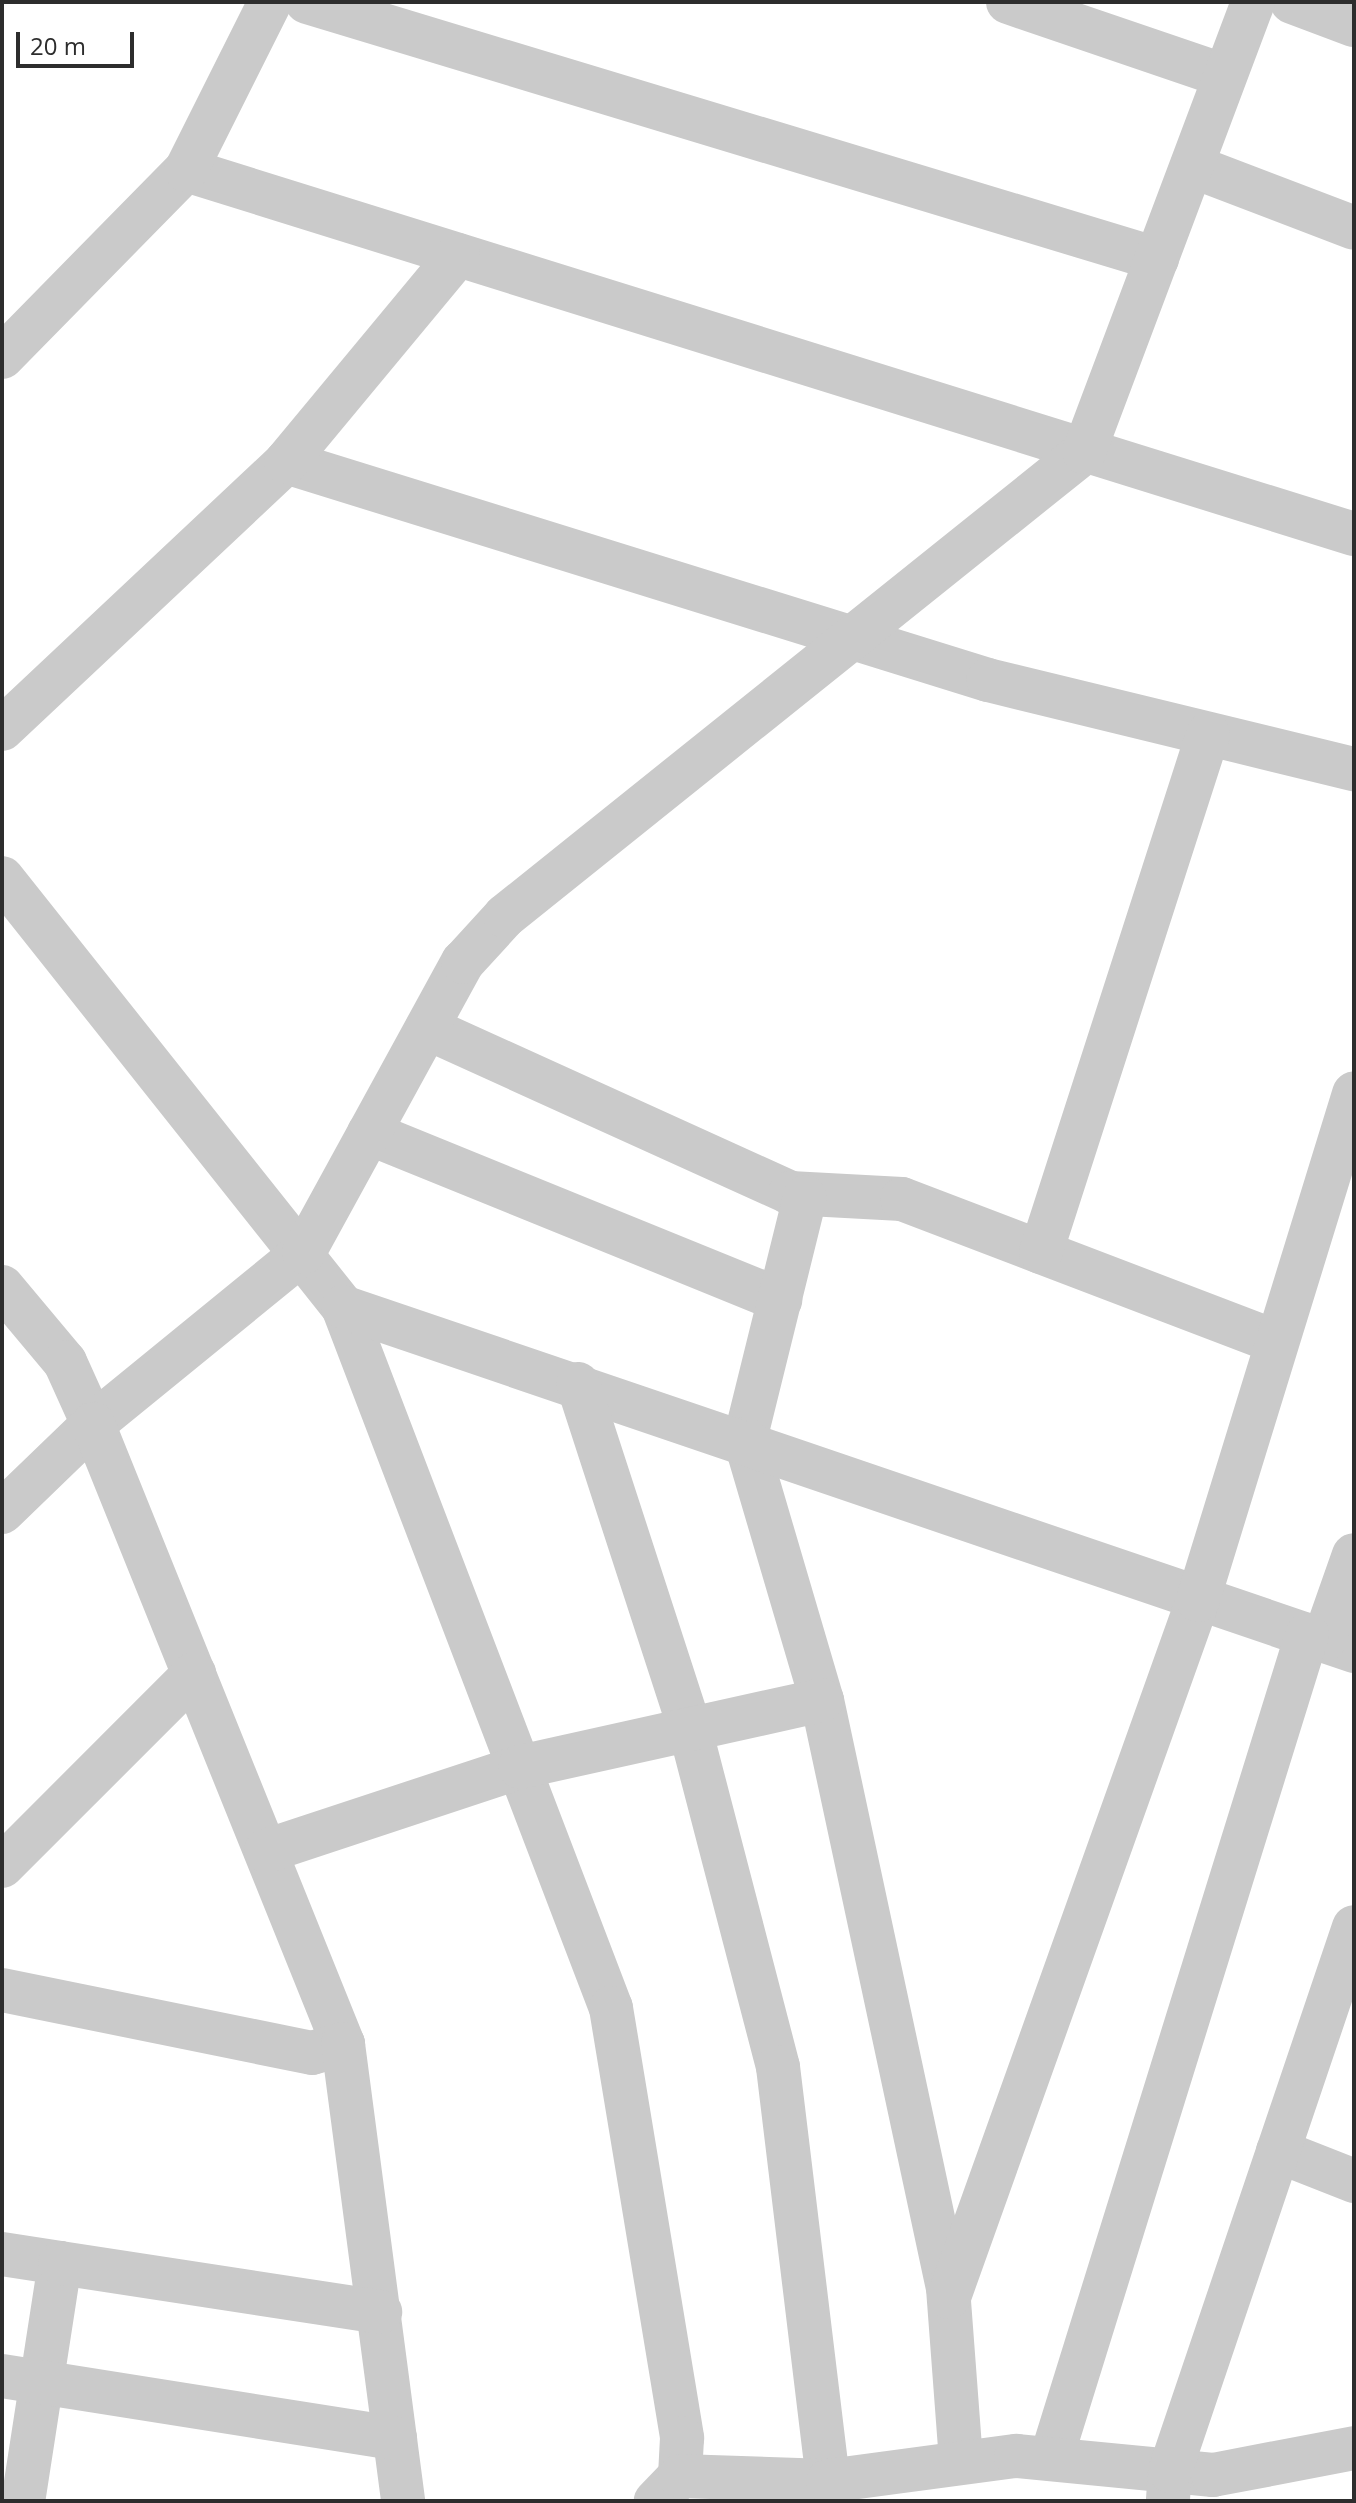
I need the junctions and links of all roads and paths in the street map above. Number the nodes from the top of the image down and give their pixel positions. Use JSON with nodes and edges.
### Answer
{"nodes":[{"id":1,"x":270,"y":2,"type":"edge"},
{"id":2,"x":307,"y":2,"type":"edge"},
{"id":3,"x":1008,"y":2,"type":"edge"},
{"id":4,"x":1253,"y":2,"type":"edge"},
{"id":5,"x":1292,"y":2,"type":"edge"},
{"id":6,"x":1354,"y":25,"type":"edge"},
{"id":7,"x":1225,"y":76,"type":"junction"},
{"id":8,"x":1192,"y":166,"type":"junction"},
{"id":9,"x":186,"y":170,"type":"junction"},
{"id":10,"x":1354,"y":228,"type":"edge"},
{"id":11,"x":458,"y":255,"type":"junction"},
{"id":12,"x":1157,"y":259,"type":"junction"},
{"id":13,"x":2,"y":357,"type":"edge"},
{"id":14,"x":1084,"y":452,"type":"junction"},
{"id":15,"x":286,"y":462,"type":"junction"},
{"id":16,"x":1354,"y":534,"type":"edge"},
{"id":17,"x":849,"y":639,"type":"junction"},
{"id":18,"x":2,"y":729,"type":"edge"},
{"id":19,"x":1208,"y":734,"type":"junction"},
{"id":20,"x":1354,"y":769,"type":"edge"},
{"id":21,"x":2,"y":878,"type":"edge"},
{"id":22,"x":427,"y":1028,"type":"junction"},
{"id":23,"x":1354,"y":1094,"type":"edge"},
{"id":24,"x":369,"y":1133,"type":"junction"},
{"id":25,"x":805,"y":1197,"type":"junction"},
{"id":26,"x":1339,"y":1197,"type":"edge"},
{"id":27,"x":304,"y":1252,"type":"junction"},
{"id":28,"x":1041,"y":1252,"type":"junction"},
{"id":29,"x":2,"y":1287,"type":"edge"},
{"id":30,"x":780,"y":1300,"type":"junction"},
{"id":31,"x":343,"y":1307,"type":"junction"},
{"id":32,"x":1277,"y":1342,"type":"junction"},
{"id":33,"x":578,"y":1384,"type":"junction"},
{"id":34,"x":93,"y":1424,"type":"junction"},
{"id":35,"x":745,"y":1439,"type":"junction"},
{"id":36,"x":2,"y":1512,"type":"edge"},
{"id":37,"x":1354,"y":1555,"type":"edge"},
{"id":38,"x":1198,"y":1600,"type":"junction"},
{"id":39,"x":1328,"y":1642,"type":"edge"},
{"id":40,"x":194,"y":1674,"type":"junction"},
{"id":41,"x":822,"y":1700,"type":"junction"},
{"id":42,"x":690,"y":1729,"type":"junction"},
{"id":43,"x":520,"y":1767,"type":"junction"},
{"id":44,"x":266,"y":1851,"type":"junction"},
{"id":45,"x":2,"y":1866,"type":"edge"},
{"id":46,"x":1354,"y":1927,"type":"edge"},
{"id":47,"x":2,"y":1990,"type":"edge"},
{"id":48,"x":343,"y":2044,"type":"junction"},
{"id":49,"x":1278,"y":2151,"type":"junction"},
{"id":50,"x":1354,"y":2181,"type":"edge"},
{"id":51,"x":2,"y":2254,"type":"edge"},
{"id":52,"x":60,"y":2263,"type":"junction"},
{"id":53,"x":949,"y":2298,"type":"junction"},
{"id":54,"x":380,"y":2312,"type":"junction"},
{"id":55,"x":22,"y":2380,"type":"edge"},
{"id":56,"x":395,"y":2438,"type":"junction"},
{"id":57,"x":1354,"y":2448,"type":"edge"},
{"id":58,"x":1051,"y":2459,"type":"junction"},
{"id":59,"x":942,"y":2476,"type":"edge"},
{"id":60,"x":828,"y":2481,"type":"junction"},
{"id":61,"x":1169,"y":2486,"type":"edge"},
{"id":62,"x":668,"y":2488,"type":"edge"},
{"id":63,"x":16,"y":2494,"type":"edge"},
{"id":64,"x":403,"y":2501,"type":"edge"}],
"edges":[{"from":1,"to":9,"type":"street"},
{"from":2,"to":12,"type":"street"},
{"from":3,"to":7,"type":"street"},
{"from":4,"to":7,"type":"street"},
{"from":5,"to":6,"type":"street"},
{"from":7,"to":8,"type":"street"},
{"from":8,"to":10,"type":"street"},
{"from":8,"to":12,"type":"street"},
{"from":9,"to":11,"type":"street"},
{"from":9,"to":13,"type":"street"},
{"from":11,"to":14,"type":"street"},
{"from":11,"to":15,"type":"street"},
{"from":12,"to":14,"type":"street"},
{"from":14,"to":16,"type":"street"},
{"from":14,"to":17,"type":"street"},
{"from":15,"to":17,"type":"street"},
{"from":15,"to":18,"type":"street"},
{"from":17,"to":19,"type":"street"},
{"from":17,"to":22,"type":"street"},
{"from":19,"to":20,"type":"street"},
{"from":19,"to":28,"type":"street"},
{"from":21,"to":27,"type":"street"},
{"from":22,"to":24,"type":"street"},
{"from":22,"to":25,"type":"street"},
{"from":23,"to":26,"type":"street"},
{"from":24,"to":27,"type":"street"},
{"from":24,"to":30,"type":"street"},
{"from":25,"to":28,"type":"street"},
{"from":25,"to":30,"type":"street"},
{"from":26,"to":32,"type":"street"},
{"from":27,"to":31,"type":"street"},
{"from":27,"to":34,"type":"street"},
{"from":28,"to":32,"type":"street"},
{"from":29,"to":34,"type":"street"},
{"from":30,"to":35,"type":"street"},
{"from":31,"to":33,"type":"street"},
{"from":31,"to":43,"type":"street"},
{"from":32,"to":38,"type":"street"},
{"from":33,"to":35,"type":"street"},
{"from":33,"to":42,"type":"street"},
{"from":34,"to":36,"type":"street"},
{"from":34,"to":40,"type":"street"},
{"from":35,"to":38,"type":"street"},
{"from":35,"to":41,"type":"street"},
{"from":37,"to":39,"type":"street"},
{"from":38,"to":39,"type":"street"},
{"from":38,"to":53,"type":"street"},
{"from":39,"to":58,"type":"street"},
{"from":40,"to":44,"type":"street"},
{"from":40,"to":45,"type":"street"},
{"from":41,"to":42,"type":"street"},
{"from":41,"to":53,"type":"street"},
{"from":42,"to":43,"type":"street"},
{"from":42,"to":60,"type":"street"},
{"from":43,"to":44,"type":"street"},
{"from":43,"to":62,"type":"street"},
{"from":44,"to":48,"type":"street"},
{"from":46,"to":49,"type":"street"},
{"from":47,"to":48,"type":"street"},
{"from":48,"to":54,"type":"street"},
{"from":49,"to":50,"type":"street"},
{"from":49,"to":61,"type":"street"},
{"from":51,"to":52,"type":"street"},
{"from":52,"to":54,"type":"street"},
{"from":52,"to":55,"type":"street"},
{"from":53,"to":59,"type":"street"},
{"from":54,"to":56,"type":"street"},
{"from":55,"to":56,"type":"street"},
{"from":55,"to":63,"type":"street"},
{"from":56,"to":64,"type":"street"},
{"from":57,"to":61,"type":"street"},
{"from":58,"to":59,"type":"street"},
{"from":58,"to":61,"type":"street"},
{"from":59,"to":60,"type":"street"},
{"from":60,"to":62,"type":"street"}]}
